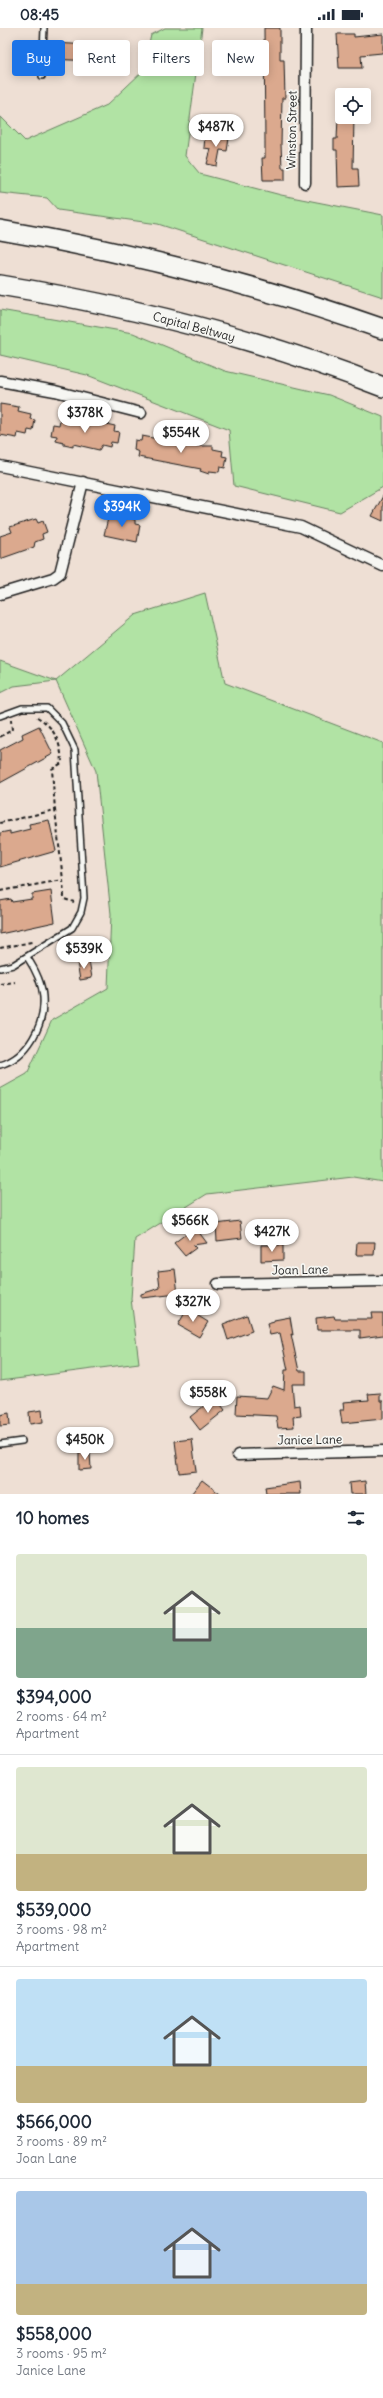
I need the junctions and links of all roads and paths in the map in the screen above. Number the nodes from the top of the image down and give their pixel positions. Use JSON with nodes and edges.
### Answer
{"nodes":[{"id":1,"x":44,"y":28,"type":"edge"},
{"id":2,"x":306,"y":28,"type":"edge"},
{"id":3,"x":44,"y":40,"type":"edge"},
{"id":4,"x":304,"y":183,"type":"dead end"},
{"id":5,"x":0,"y":230,"type":"edge"},
{"id":6,"x":0,"y":285,"type":"edge"},
{"id":7,"x":383,"y":329,"type":"edge"},
{"id":8,"x":0,"y":381,"type":"edge"},
{"id":9,"x":383,"y":387,"type":"edge"},
{"id":10,"x":141,"y":413,"type":"dead end"},
{"id":11,"x":0,"y":466,"type":"edge"},
{"id":12,"x":84,"y":482,"type":"junction"},
{"id":13,"x":383,"y":566,"type":"edge"},
{"id":14,"x":0,"y":594,"type":"edge"},
{"id":15,"x":0,"y":716,"type":"edge"},
{"id":16,"x":31,"y":717,"type":"dead end"},
{"id":17,"x":15,"y":719,"type":"dead end"},
{"id":18,"x":0,"y":737,"type":"edge"},
{"id":19,"x":55,"y":810,"type":"junction"},
{"id":20,"x":0,"y":823,"type":"edge"},
{"id":21,"x":63,"y":880,"type":"junction"},
{"id":22,"x":0,"y":892,"type":"edge"},
{"id":23,"x":74,"y":909,"type":"dead end"},
{"id":24,"x":34,"y":942,"type":"dead end"},
{"id":25,"x":0,"y":948,"type":"edge"},
{"id":26,"x":27,"y":957,"type":"junction"},
{"id":27,"x":0,"y":968,"type":"edge"},
{"id":28,"x":15,"y":982,"type":"dead end"},
{"id":29,"x":0,"y":984,"type":"edge"},
{"id":30,"x":0,"y":1065,"type":"edge"},
{"id":31,"x":383,"y":1281,"type":"edge"},
{"id":32,"x":218,"y":1284,"type":"dead end"},
{"id":33,"x":22,"y":1441,"type":"dead end"},
{"id":34,"x":0,"y":1444,"type":"edge"},
{"id":35,"x":383,"y":1452,"type":"edge"},
{"id":36,"x":238,"y":1455,"type":"dead end"}],
"edges":[{"from":1,"to":3,"type":"lane"},
{"from":2,"to":4,"type":"street","name":"Winston Street"},
{"from":5,"to":7,"type":"highway"},
{"from":6,"to":9,"type":"highway","name":"Capital Beltway"},
{"from":8,"to":10,"type":"street"},
{"from":11,"to":12,"type":"street"},
{"from":12,"to":13,"type":"street"},
{"from":12,"to":14,"type":"street"},
{"from":15,"to":26,"type":"lane"},
{"from":16,"to":19,"type":"path"},
{"from":17,"to":18,"type":"path"},
{"from":19,"to":20,"type":"path"},
{"from":19,"to":21,"type":"path"},
{"from":21,"to":22,"type":"path"},
{"from":21,"to":23,"type":"path"},
{"from":24,"to":25,"type":"path"},
{"from":26,"to":27,"type":"lane"},
{"from":26,"to":30,"type":"lane"},
{"from":28,"to":29,"type":"path"},
{"from":31,"to":32,"type":"street","name":"Joan Lane"},
{"from":33,"to":34,"type":"lane"},
{"from":35,"to":36,"type":"street","name":"Janice Lane"}]}
